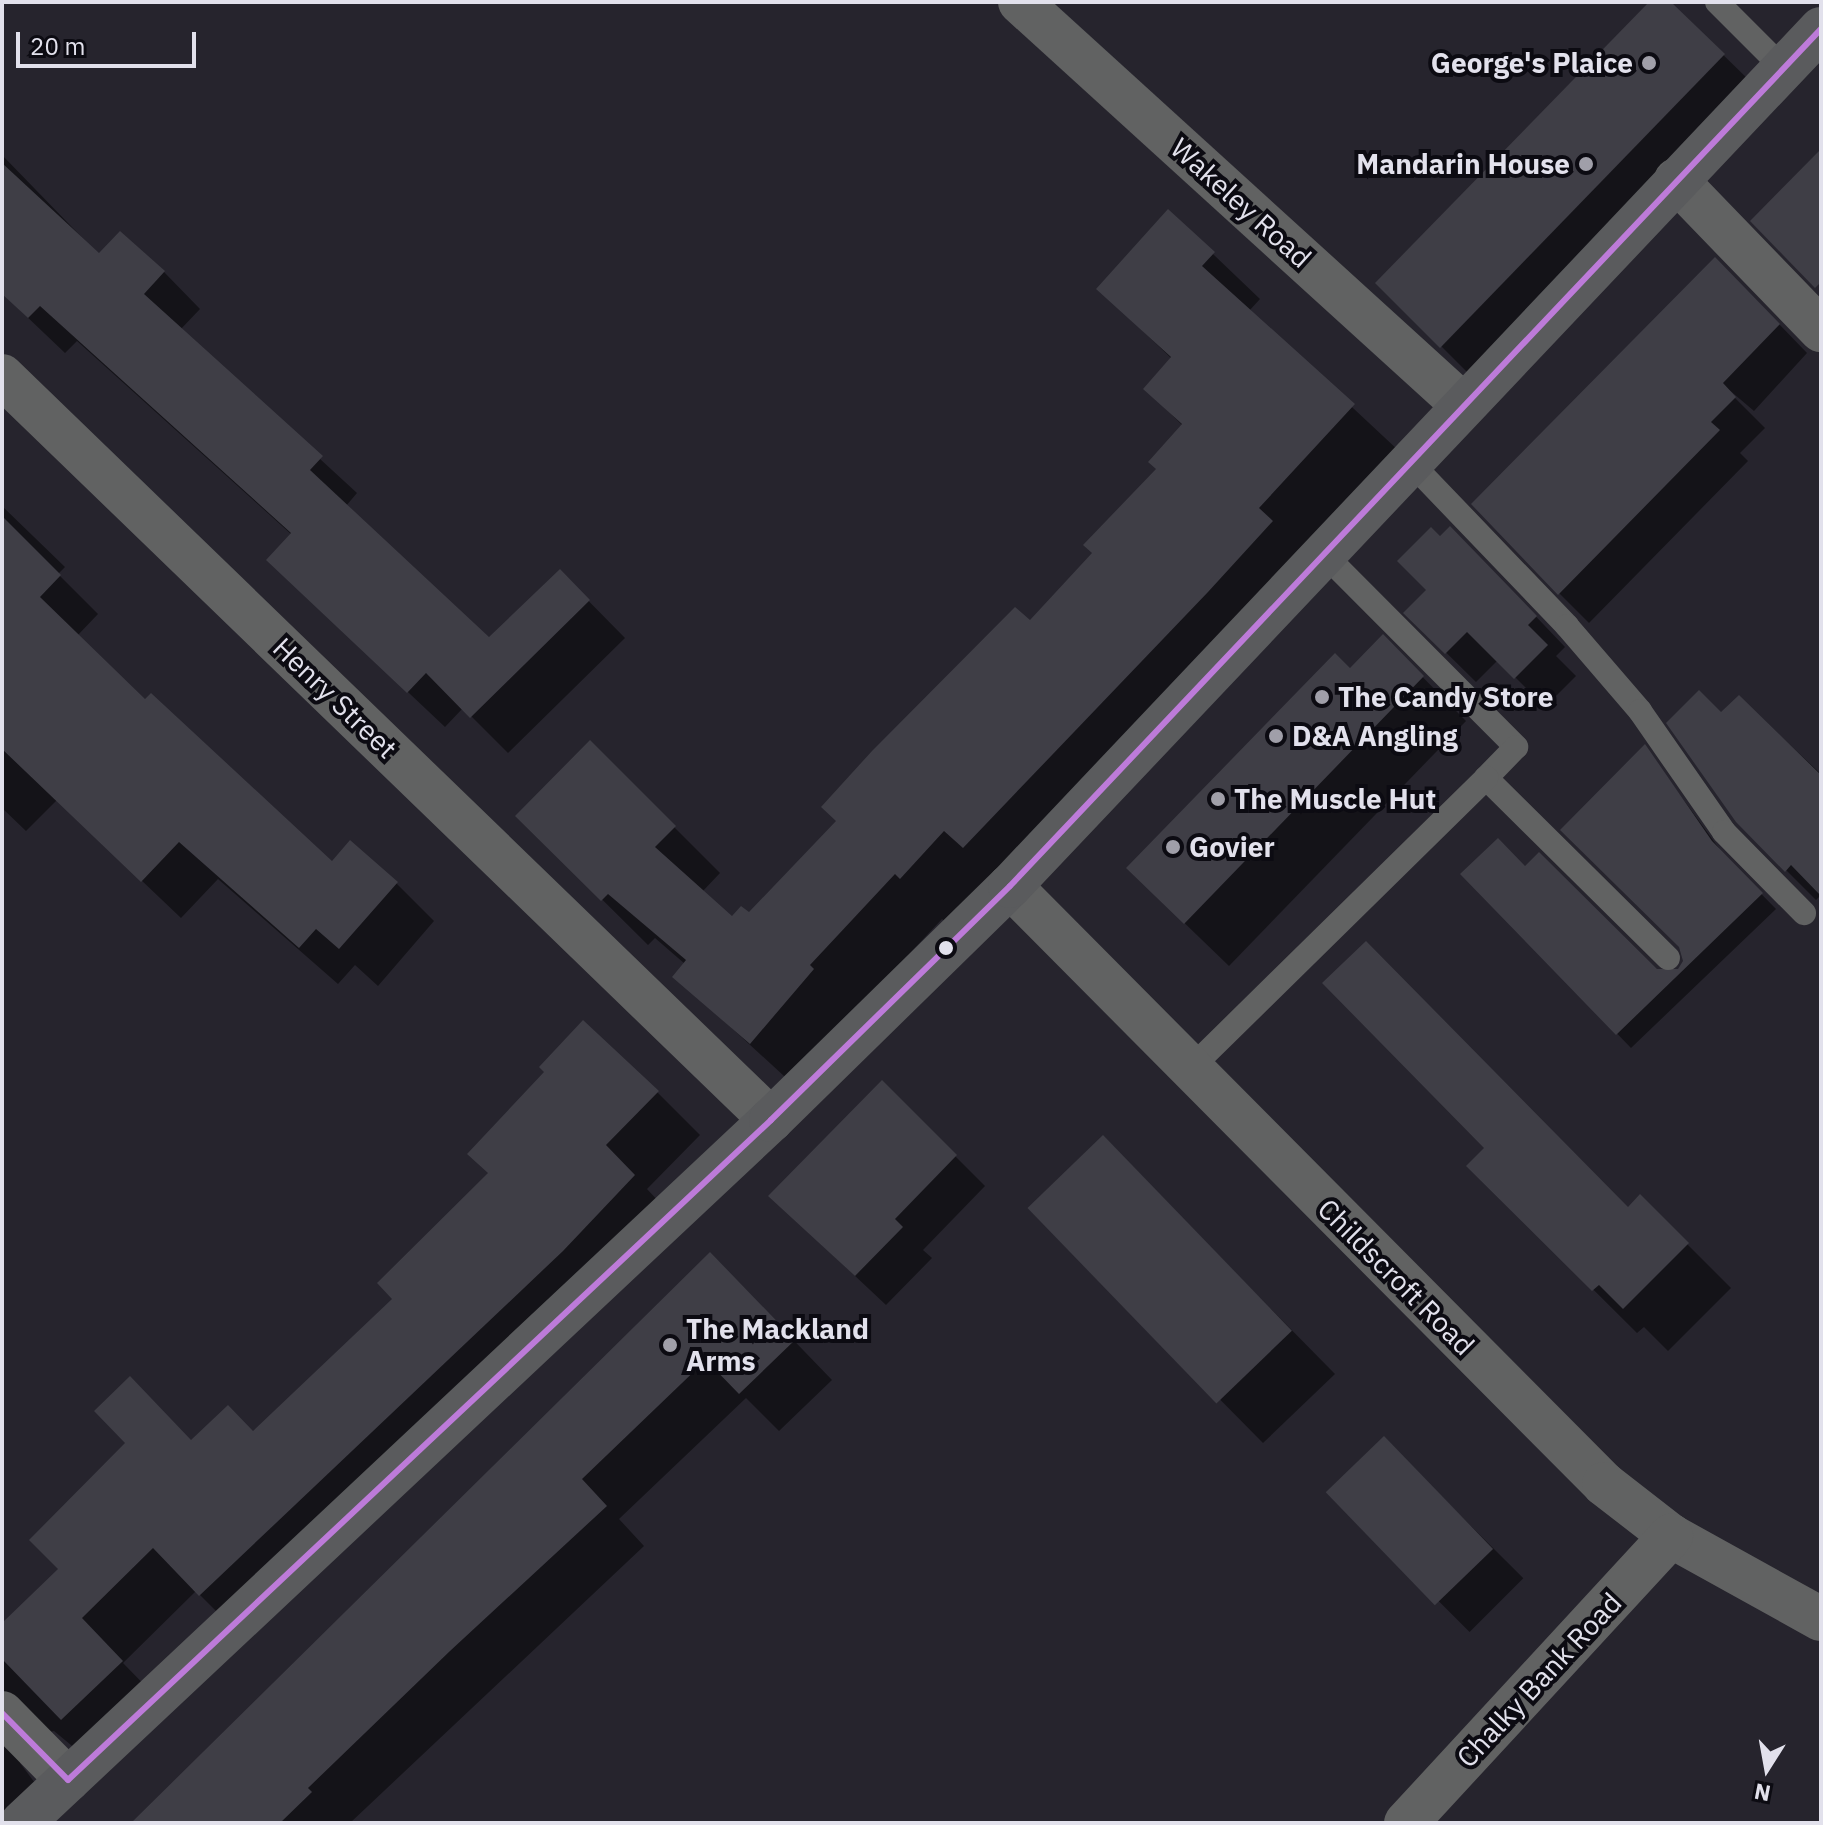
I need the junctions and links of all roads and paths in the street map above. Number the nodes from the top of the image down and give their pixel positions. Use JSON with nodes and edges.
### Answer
{"nodes":[{"id":1,"x":1020,"y":2,"type":"edge"},
{"id":2,"x":1717,"y":2,"type":"edge"},
{"id":3,"x":1821,"y":29,"type":"edge"},
{"id":4,"x":1783,"y":68,"type":"junction"},
{"id":5,"x":1676,"y":180,"type":"junction"},
{"id":6,"x":1821,"y":330,"type":"edge"},
{"id":7,"x":2,"y":376,"type":"edge"},
{"id":8,"x":1462,"y":404,"type":"junction"},
{"id":9,"x":1410,"y":462,"type":"junction"},
{"id":10,"x":1325,"y":555,"type":"junction"},
{"id":11,"x":1486,"y":778,"type":"junction"},
{"id":12,"x":1010,"y":886,"type":"junction"},
{"id":13,"x":1804,"y":913,"type":"dead end"},
{"id":14,"x":1668,"y":958,"type":"dead end"},
{"id":15,"x":1189,"y":1070,"type":"junction"},
{"id":16,"x":771,"y":1120,"type":"junction"},
{"id":17,"x":1671,"y":1536,"type":"junction"},
{"id":18,"x":1821,"y":1619,"type":"edge"},
{"id":19,"x":2,"y":1713,"type":"edge"},
{"id":20,"x":68,"y":1780,"type":"junction"},
{"id":21,"x":22,"y":1823,"type":"edge"},
{"id":22,"x":1406,"y":1823,"type":"edge"}],
"edges":[{"from":1,"to":8,"type":"street","name":"Wakeley Road"},
{"from":2,"to":4,"type":"lane"},
{"from":3,"to":4,"type":"main road"},
{"from":4,"to":5,"type":"main road"},
{"from":5,"to":6,"type":"street"},
{"from":5,"to":8,"type":"main road"},
{"from":7,"to":16,"type":"street","name":"Henry Street"},
{"from":8,"to":9,"type":"main road"},
{"from":9,"to":10,"type":"main road"},
{"from":9,"to":13,"type":"lane"},
{"from":10,"to":11,"type":"lane"},
{"from":10,"to":12,"type":"main road"},
{"from":11,"to":14,"type":"lane"},
{"from":11,"to":15,"type":"lane"},
{"from":12,"to":15,"type":"street","name":"Childscroft Road"},
{"from":12,"to":16,"type":"main road"},
{"from":15,"to":17,"type":"street","name":"Childscroft Road"},
{"from":16,"to":20,"type":"main road"},
{"from":17,"to":18,"type":"street","name":"Childscroft Road"},
{"from":17,"to":22,"type":"street","name":"Chalky Bank Road"},
{"from":19,"to":20,"type":"street"},
{"from":20,"to":21,"type":"main road"}]}
